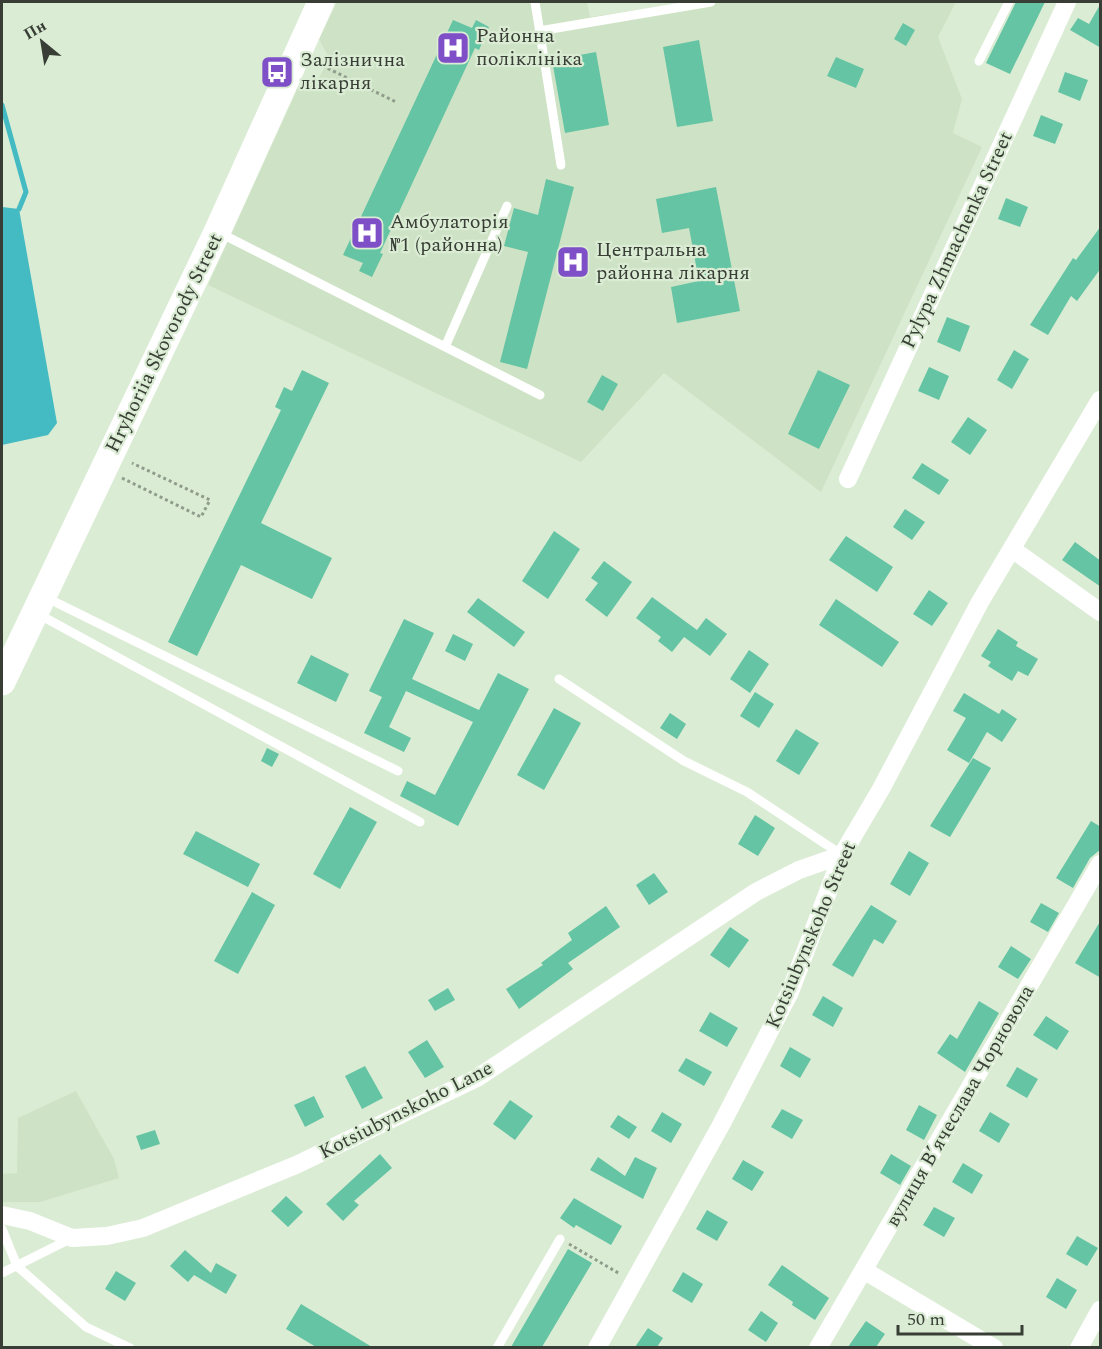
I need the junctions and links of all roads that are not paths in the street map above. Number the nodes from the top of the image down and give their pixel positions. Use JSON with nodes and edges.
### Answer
{"nodes":[{"id":1,"x":321,"y":2,"type":"edge"},
{"id":2,"x":535,"y":2,"type":"edge"},
{"id":3,"x":711,"y":2,"type":"edge"},
{"id":4,"x":1009,"y":2,"type":"edge"},
{"id":5,"x":1067,"y":2,"type":"edge"},
{"id":6,"x":539,"y":30,"type":"junction"},
{"id":7,"x":979,"y":61,"type":"dead end"},
{"id":8,"x":561,"y":165,"type":"dead end"},
{"id":9,"x":507,"y":206,"type":"dead end"},
{"id":10,"x":218,"y":232,"type":"junction"},
{"id":11,"x":445,"y":347,"type":"junction"},
{"id":12,"x":540,"y":395,"type":"dead end"},
{"id":13,"x":1101,"y":400,"type":"edge"},
{"id":14,"x":848,"y":479,"type":"dead end"},
{"id":15,"x":1012,"y":549,"type":"junction"},
{"id":16,"x":39,"y":604,"type":"junction"},
{"id":17,"x":1101,"y":612,"type":"edge"},
{"id":18,"x":559,"y":680,"type":"dead end"},
{"id":19,"x":2,"y":682,"type":"edge"},
{"id":20,"x":398,"y":771,"type":"dead end"},
{"id":21,"x":420,"y":822,"type":"dead end"},
{"id":22,"x":842,"y":855,"type":"junction"},
{"id":23,"x":1101,"y":864,"type":"edge"},
{"id":24,"x":2,"y":1215,"type":"edge"},
{"id":25,"x":2,"y":1229,"type":"edge"},
{"id":26,"x":72,"y":1238,"type":"junction"},
{"id":27,"x":560,"y":1239,"type":"road end"},
{"id":28,"x":17,"y":1266,"type":"junction"},
{"id":29,"x":865,"y":1270,"type":"junction"},
{"id":30,"x":2,"y":1273,"type":"edge"},
{"id":31,"x":1101,"y":1310,"type":"edge"},
{"id":32,"x":130,"y":1347,"type":"edge"},
{"id":33,"x":497,"y":1347,"type":"edge"},
{"id":34,"x":597,"y":1347,"type":"edge"},
{"id":35,"x":818,"y":1347,"type":"edge"},
{"id":36,"x":994,"y":1347,"type":"edge"},
{"id":37,"x":1079,"y":1347,"type":"edge"}],
"edges":[{"from":1,"to":10,"type":"street","name":"Hryhoriia Skovorody Street"},
{"from":2,"to":6,"type":"lane"},
{"from":3,"to":6,"type":"lane"},
{"from":4,"to":7,"type":"lane"},
{"from":5,"to":14,"type":"street","name":"Pylypa Zhmachenka Street"},
{"from":6,"to":8,"type":"lane"},
{"from":9,"to":11,"type":"lane"},
{"from":10,"to":11,"type":"lane"},
{"from":10,"to":16,"type":"street","name":"Hryhoriia Skovorody Street"},
{"from":11,"to":12,"type":"lane"},
{"from":13,"to":15,"type":"street","name":"Kotsiubynskoho Street"},
{"from":15,"to":17,"type":"street"},
{"from":15,"to":22,"type":"street","name":"Kotsiubynskoho Street"},
{"from":16,"to":19,"type":"street","name":"Hryhoriia Skovorody Street"},
{"from":16,"to":20,"type":"lane"},
{"from":16,"to":21,"type":"lane"},
{"from":18,"to":22,"type":"lane"},
{"from":22,"to":26,"type":"street","name":"Kotsiubynskoho Lane"},
{"from":22,"to":34,"type":"street","name":"Kotsiubynskoho Street"},
{"from":23,"to":29,"type":"street","name":"вулиця Вʼячеслава Чорновола"},
{"from":24,"to":26,"type":"street","name":"Kotsiubynskoho Lane"},
{"from":25,"to":28,"type":"lane"},
{"from":26,"to":28,"type":"lane"},
{"from":27,"to":33,"type":"lane"},
{"from":28,"to":30,"type":"lane"},
{"from":28,"to":32,"type":"lane"},
{"from":29,"to":35,"type":"street","name":"вулиця Вʼячеслава Чорновола"},
{"from":29,"to":36,"type":"street"},
{"from":31,"to":37,"type":"street"}]}
